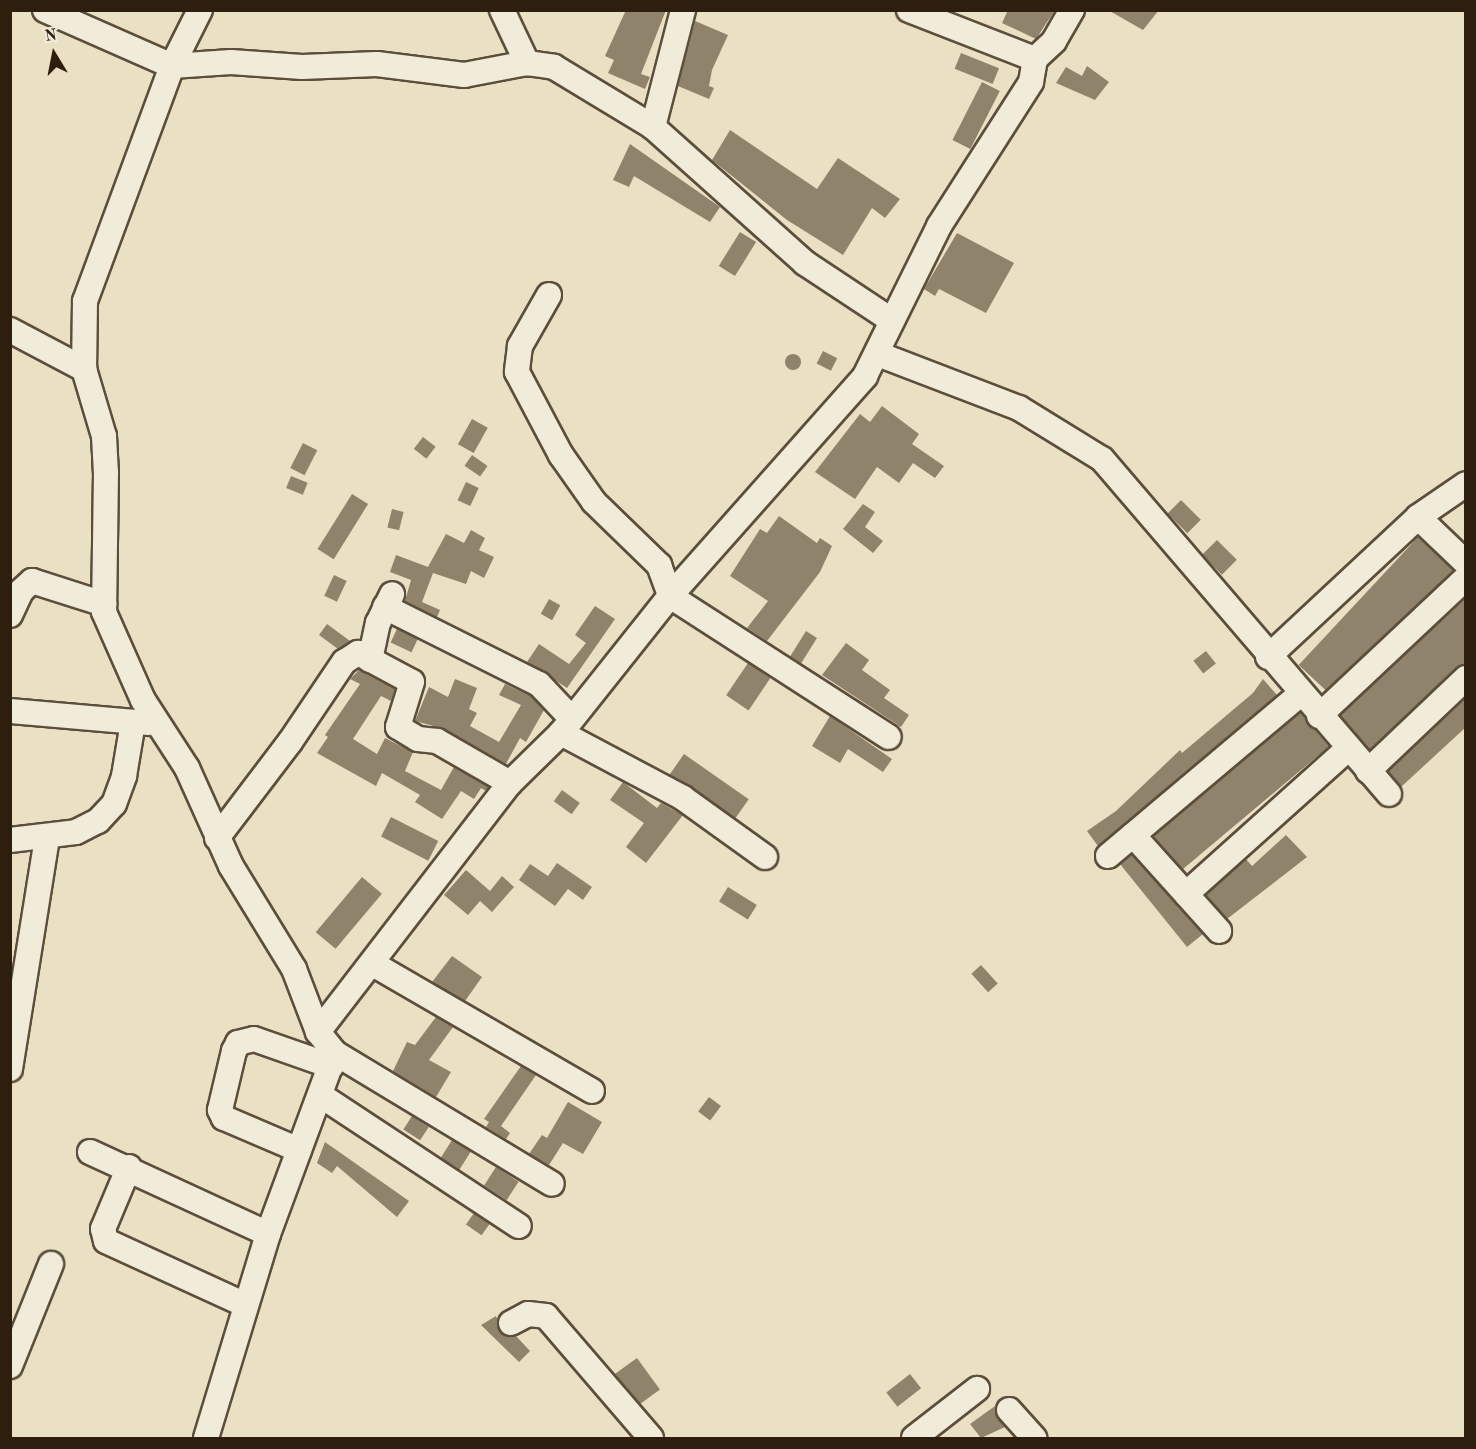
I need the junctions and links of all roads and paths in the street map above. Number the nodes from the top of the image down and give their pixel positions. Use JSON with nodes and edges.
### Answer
{"nodes":[{"id":1,"x":45,"y":10,"type":"edge"},
{"id":2,"x":200,"y":10,"type":"edge"},
{"id":3,"x":502,"y":10,"type":"edge"},
{"id":4,"x":683,"y":10,"type":"edge"},
{"id":5,"x":909,"y":10,"type":"edge"},
{"id":6,"x":1072,"y":10,"type":"edge"},
{"id":7,"x":1035,"y":59,"type":"junction"},
{"id":8,"x":527,"y":63,"type":"junction"},
{"id":9,"x":172,"y":66,"type":"junction"},
{"id":10,"x":653,"y":127,"type":"junction"},
{"id":11,"x":549,"y":296,"type":"dead end"},
{"id":12,"x":891,"y":320,"type":"junction"},
{"id":13,"x":10,"y":330,"type":"edge"},
{"id":14,"x":878,"y":354,"type":"junction"},
{"id":15,"x":84,"y":369,"type":"junction"},
{"id":16,"x":1466,"y":484,"type":"edge"},
{"id":17,"x":1418,"y":517,"type":"junction"},
{"id":18,"x":1466,"y":563,"type":"edge"},
{"id":19,"x":1466,"y":578,"type":"edge"},
{"id":20,"x":670,"y":596,"type":"junction"},
{"id":21,"x":104,"y":604,"type":"junction"},
{"id":22,"x":10,"y":615,"type":"edge"},
{"id":23,"x":1268,"y":657,"type":"junction"},
{"id":24,"x":370,"y":660,"type":"junction"},
{"id":25,"x":1466,"y":678,"type":"edge"},
{"id":26,"x":1299,"y":695,"type":"junction"},
{"id":27,"x":10,"y":711,"type":"edge"},
{"id":28,"x":1319,"y":716,"type":"junction"},
{"id":29,"x":133,"y":722,"type":"junction"},
{"id":30,"x":162,"y":725,"type":"junction"},
{"id":31,"x":566,"y":725,"type":"junction"},
{"id":32,"x":889,"y":737,"type":"dead end"},
{"id":33,"x":1349,"y":748,"type":"junction"},
{"id":34,"x":1368,"y":771,"type":"junction"},
{"id":35,"x":510,"y":783,"type":"junction"},
{"id":36,"x":1389,"y":794,"type":"dead end"},
{"id":37,"x":1133,"y":835,"type":"junction"},
{"id":38,"x":47,"y":837,"type":"junction"},
{"id":39,"x":217,"y":838,"type":"junction"},
{"id":40,"x":10,"y":840,"type":"edge"},
{"id":41,"x":1108,"y":856,"type":"dead end"},
{"id":42,"x":765,"y":857,"type":"dead end"},
{"id":43,"x":1186,"y":894,"type":"junction"},
{"id":44,"x":1219,"y":931,"type":"dead end"},
{"id":45,"x":373,"y":964,"type":"junction"},
{"id":46,"x":318,"y":1032,"type":"junction"},
{"id":47,"x":333,"y":1060,"type":"junction"},
{"id":48,"x":10,"y":1070,"type":"edge"},
{"id":49,"x":592,"y":1092,"type":"dead end"},
{"id":50,"x":320,"y":1095,"type":"junction"},
{"id":51,"x":299,"y":1150,"type":"junction"},
{"id":52,"x":90,"y":1152,"type":"dead end"},
{"id":53,"x":129,"y":1167,"type":"junction"},
{"id":54,"x":552,"y":1184,"type":"dead end"},
{"id":55,"x":519,"y":1226,"type":"dead end"},
{"id":56,"x":268,"y":1234,"type":"junction"},
{"id":57,"x":51,"y":1264,"type":"dead end"},
{"id":58,"x":246,"y":1305,"type":"junction"},
{"id":59,"x":511,"y":1323,"type":"dead end"},
{"id":60,"x":10,"y":1366,"type":"edge"},
{"id":61,"x":977,"y":1389,"type":"dead end"},
{"id":62,"x":1009,"y":1410,"type":"dead end"},
{"id":63,"x":206,"y":1438,"type":"edge"},
{"id":64,"x":651,"y":1438,"type":"edge"},
{"id":65,"x":914,"y":1438,"type":"edge"},
{"id":66,"x":1034,"y":1438,"type":"edge"}],
"edges":[{"from":1,"to":9,"type":"street"},
{"from":2,"to":9,"type":"street"},
{"from":3,"to":8,"type":"street"},
{"from":4,"to":10,"type":"street"},
{"from":5,"to":7,"type":"street"},
{"from":6,"to":7,"type":"street"},
{"from":7,"to":12,"type":"street"},
{"from":8,"to":9,"type":"street"},
{"from":8,"to":10,"type":"street"},
{"from":9,"to":15,"type":"street"},
{"from":10,"to":12,"type":"street"},
{"from":11,"to":20,"type":"street"},
{"from":12,"to":14,"type":"street"},
{"from":13,"to":15,"type":"street"},
{"from":14,"to":20,"type":"street"},
{"from":14,"to":23,"type":"street"},
{"from":15,"to":21,"type":"street"},
{"from":16,"to":17,"type":"street"},
{"from":17,"to":18,"type":"street"},
{"from":17,"to":23,"type":"street"},
{"from":19,"to":28,"type":"street"},
{"from":20,"to":31,"type":"street"},
{"from":20,"to":32,"type":"street"},
{"from":21,"to":22,"type":"street"},
{"from":21,"to":30,"type":"street"},
{"from":23,"to":26,"type":"street"},
{"from":24,"to":31,"type":"street"},
{"from":24,"to":35,"type":"street"},
{"from":24,"to":39,"type":"street"},
{"from":25,"to":34,"type":"street"},
{"from":26,"to":28,"type":"street"},
{"from":26,"to":37,"type":"street"},
{"from":27,"to":29,"type":"street"},
{"from":28,"to":33,"type":"street"},
{"from":29,"to":30,"type":"street"},
{"from":29,"to":38,"type":"street"},
{"from":30,"to":39,"type":"street"},
{"from":31,"to":35,"type":"street"},
{"from":31,"to":42,"type":"street"},
{"from":33,"to":34,"type":"street"},
{"from":33,"to":43,"type":"street"},
{"from":34,"to":36,"type":"street"},
{"from":35,"to":45,"type":"street"},
{"from":37,"to":41,"type":"street"},
{"from":37,"to":43,"type":"street"},
{"from":38,"to":40,"type":"street"},
{"from":38,"to":48,"type":"street"},
{"from":39,"to":46,"type":"street"},
{"from":43,"to":44,"type":"street"},
{"from":45,"to":46,"type":"street"},
{"from":45,"to":49,"type":"street"},
{"from":46,"to":47,"type":"street"},
{"from":47,"to":50,"type":"street"},
{"from":47,"to":51,"type":"street"},
{"from":47,"to":54,"type":"street"},
{"from":50,"to":51,"type":"street"},
{"from":50,"to":55,"type":"street"},
{"from":51,"to":56,"type":"street"},
{"from":52,"to":53,"type":"street"},
{"from":53,"to":56,"type":"street"},
{"from":53,"to":58,"type":"street"},
{"from":56,"to":58,"type":"street"},
{"from":57,"to":60,"type":"street"},
{"from":58,"to":63,"type":"street"},
{"from":59,"to":64,"type":"street"},
{"from":61,"to":65,"type":"street"},
{"from":62,"to":66,"type":"street"}]}
